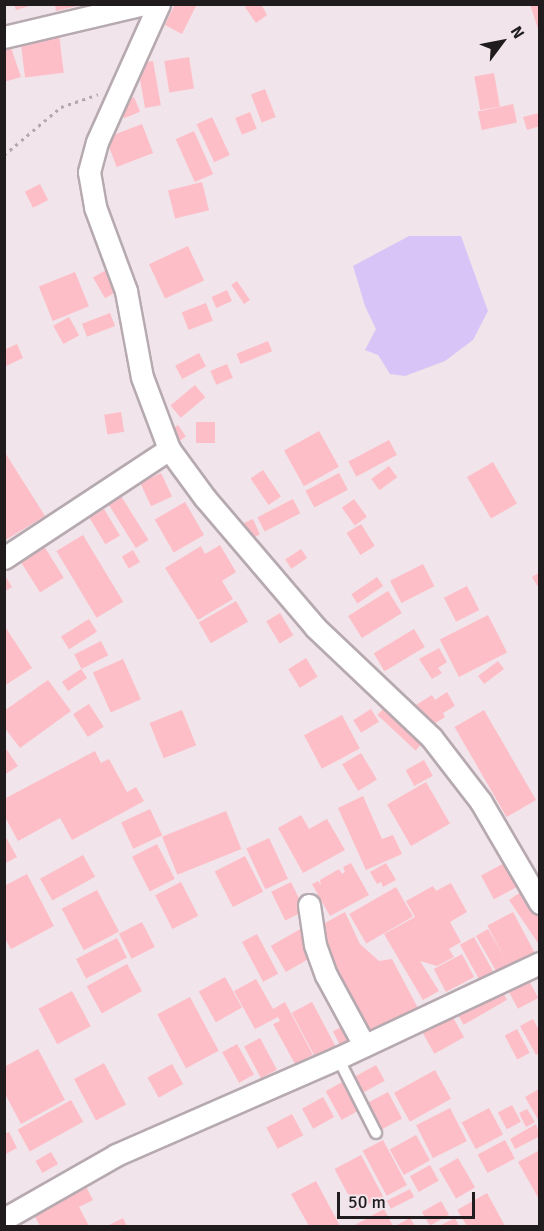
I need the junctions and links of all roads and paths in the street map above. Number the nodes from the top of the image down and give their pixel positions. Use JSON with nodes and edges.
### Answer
{"nodes":[{"id":1,"x":144,"y":4,"type":"edge"},
{"id":2,"x":159,"y":4,"type":"edge"},
{"id":3,"x":4,"y":37,"type":"edge"},
{"id":4,"x":122,"y":85,"type":"junction"},
{"id":5,"x":4,"y":155,"type":"edge"},
{"id":6,"x":169,"y":449,"type":"junction"},
{"id":7,"x":4,"y":558,"type":"edge"},
{"id":8,"x":540,"y":903,"type":"edge"},
{"id":9,"x":309,"y":905,"type":"dead end"},
{"id":10,"x":540,"y":963,"type":"edge"},
{"id":11,"x":364,"y":1045,"type":"junction"},
{"id":12,"x":338,"y":1058,"type":"junction"},
{"id":13,"x":376,"y":1133,"type":"dead end"},
{"id":14,"x":4,"y":1219,"type":"edge"}],
"edges":[{"from":1,"to":3,"type":"street"},
{"from":2,"to":4,"type":"street"},
{"from":4,"to":5,"type":"path"},
{"from":4,"to":6,"type":"street"},
{"from":6,"to":7,"type":"street"},
{"from":6,"to":8,"type":"street"},
{"from":9,"to":11,"type":"street"},
{"from":10,"to":11,"type":"street"},
{"from":11,"to":12,"type":"street"},
{"from":12,"to":13,"type":"lane"},
{"from":12,"to":14,"type":"street"}]}
